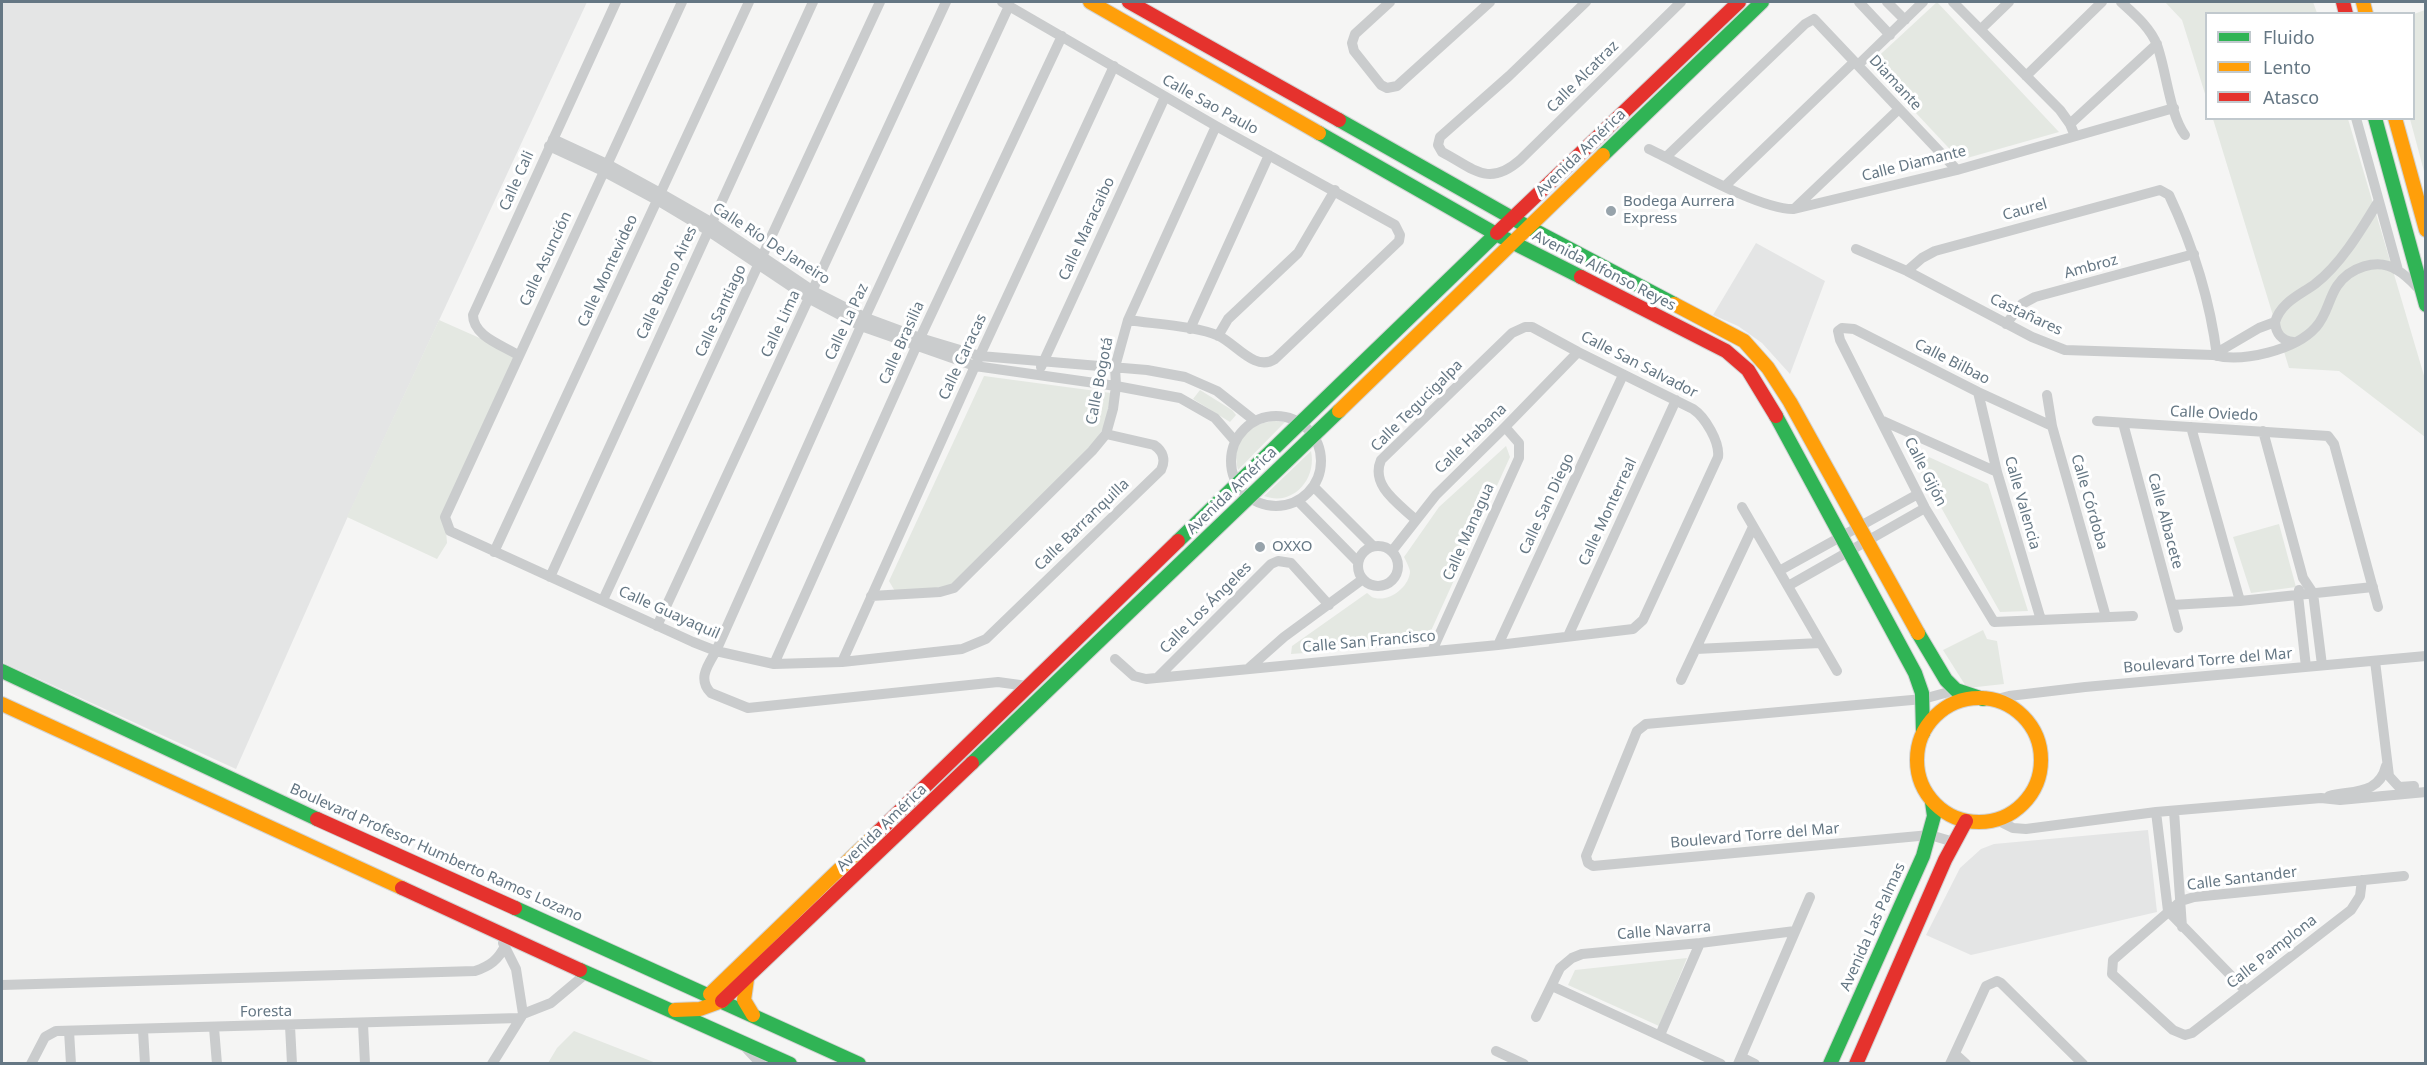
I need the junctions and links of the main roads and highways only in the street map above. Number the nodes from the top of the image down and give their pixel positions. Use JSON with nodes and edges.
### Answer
{"nodes":[{"id":1,"x":1090,"y":2,"type":"edge"},
{"id":2,"x":1129,"y":2,"type":"edge"},
{"id":3,"x":1739,"y":2,"type":"edge"},
{"id":4,"x":1760,"y":2,"type":"edge"},
{"id":5,"x":2376,"y":120,"type":"edge"},
{"id":6,"x":2396,"y":120,"type":"edge"},
{"id":7,"x":1512,"y":218,"type":"junction"},
{"id":8,"x":1528,"y":227,"type":"junction"},
{"id":9,"x":2426,"y":230,"type":"edge"},
{"id":10,"x":1496,"y":234,"type":"junction"},
{"id":11,"x":1514,"y":243,"type":"junction"},
{"id":12,"x":2424,"y":298,"type":"edge"},
{"id":13,"x":1790,"y":406,"type":"junction"},
{"id":14,"x":1775,"y":415,"type":"junction"},
{"id":15,"x":2,"y":671,"type":"edge"},
{"id":16,"x":1041,"y":672,"type":"junction"},
{"id":17,"x":1055,"y":685,"type":"junction"},
{"id":18,"x":1988,"y":699,"type":"junction"},
{"id":19,"x":2,"y":704,"type":"edge"},
{"id":20,"x":1923,"y":733,"type":"junction"},
{"id":21,"x":189,"y":760,"type":"junction"},
{"id":22,"x":219,"y":774,"type":"junction"},
{"id":23,"x":178,"y":786,"type":"junction"},
{"id":24,"x":207,"y":799,"type":"junction"},
{"id":25,"x":1932,"y":802,"type":"junction"},
{"id":26,"x":1966,"y":821,"type":"junction"},
{"id":27,"x":747,"y":979,"type":"junction"},
{"id":28,"x":716,"y":998,"type":"junction"},
{"id":29,"x":668,"y":1010,"type":"junction"},
{"id":30,"x":753,"y":1015,"type":"junction"},
{"id":31,"x":790,"y":1064,"type":"edge"},
{"id":32,"x":859,"y":1064,"type":"edge"},
{"id":33,"x":1830,"y":1064,"type":"edge"},
{"id":34,"x":1856,"y":1064,"type":"edge"}],
"edges":[{"from":1,"to":10,"type":"main road","name":"Avenida Alfonso Reyes"},
{"from":2,"to":7,"type":"main road","name":"Avenida Alfonso Reyes"},
{"from":3,"to":7,"type":"main road","name":"Avenida América"},
{"from":4,"to":8,"type":"main road","name":"Avenida América"},
{"from":5,"to":12,"type":"main road"},
{"from":6,"to":9,"type":"main road"},
{"from":7,"to":8,"type":"main road","name":"Avenida Alfonso Reyes"},
{"from":7,"to":10,"type":"main road","name":"Avenida América"},
{"from":8,"to":11,"type":"main road","name":"Avenida América"},
{"from":8,"to":13,"type":"main road","name":"Avenida Alfonso Reyes"},
{"from":10,"to":11,"type":"main road","name":"Avenida Alfonso Reyes"},
{"from":10,"to":16,"type":"main road","name":"Avenida América"},
{"from":11,"to":14,"type":"main road","name":"Avenida Alfonso Reyes"},
{"from":11,"to":17,"type":"main road","name":"Avenida América"},
{"from":13,"to":14,"type":"main road"},
{"from":13,"to":18,"type":"main road","name":"Avenida Alfonso Reyes"},
{"from":14,"to":20,"type":"main road","name":"Avenida Alfonso Reyes"},
{"from":15,"to":21,"type":"main road","name":"Boulevard Profesor Humberto Ramos Lozano"},
{"from":16,"to":17,"type":"main road"},
{"from":16,"to":28,"type":"main road","name":"Avenida América"},
{"from":17,"to":27,"type":"main road","name":"Avenida América"},
{"from":18,"to":20,"type":"main road"},
{"from":18,"to":26,"type":"main road"},
{"from":19,"to":23,"type":"main road"},
{"from":20,"to":25,"type":"main road"},
{"from":21,"to":22,"type":"main road","name":"Boulevard Profesor Humberto Ramos Lozano"},
{"from":21,"to":23,"type":"main road"},
{"from":22,"to":24,"type":"main road"},
{"from":22,"to":28,"type":"main road","name":"Boulevard Profesor Humberto Ramos Lozano"},
{"from":23,"to":24,"type":"main road"},
{"from":24,"to":29,"type":"main road"},
{"from":25,"to":26,"type":"main road"},
{"from":25,"to":33,"type":"main road","name":"Avenida Las Palmas"},
{"from":26,"to":34,"type":"main road"},
{"from":27,"to":28,"type":"main road","name":"Avenida América"},
{"from":27,"to":30,"type":"main road"},
{"from":28,"to":29,"type":"main road"},
{"from":28,"to":30,"type":"main road","name":"Boulevard Profesor Humberto Ramos Lozano"},
{"from":29,"to":31,"type":"main road"},
{"from":30,"to":32,"type":"main road","name":"Boulevard Profesor Humberto Ramos Lozano"}]}
